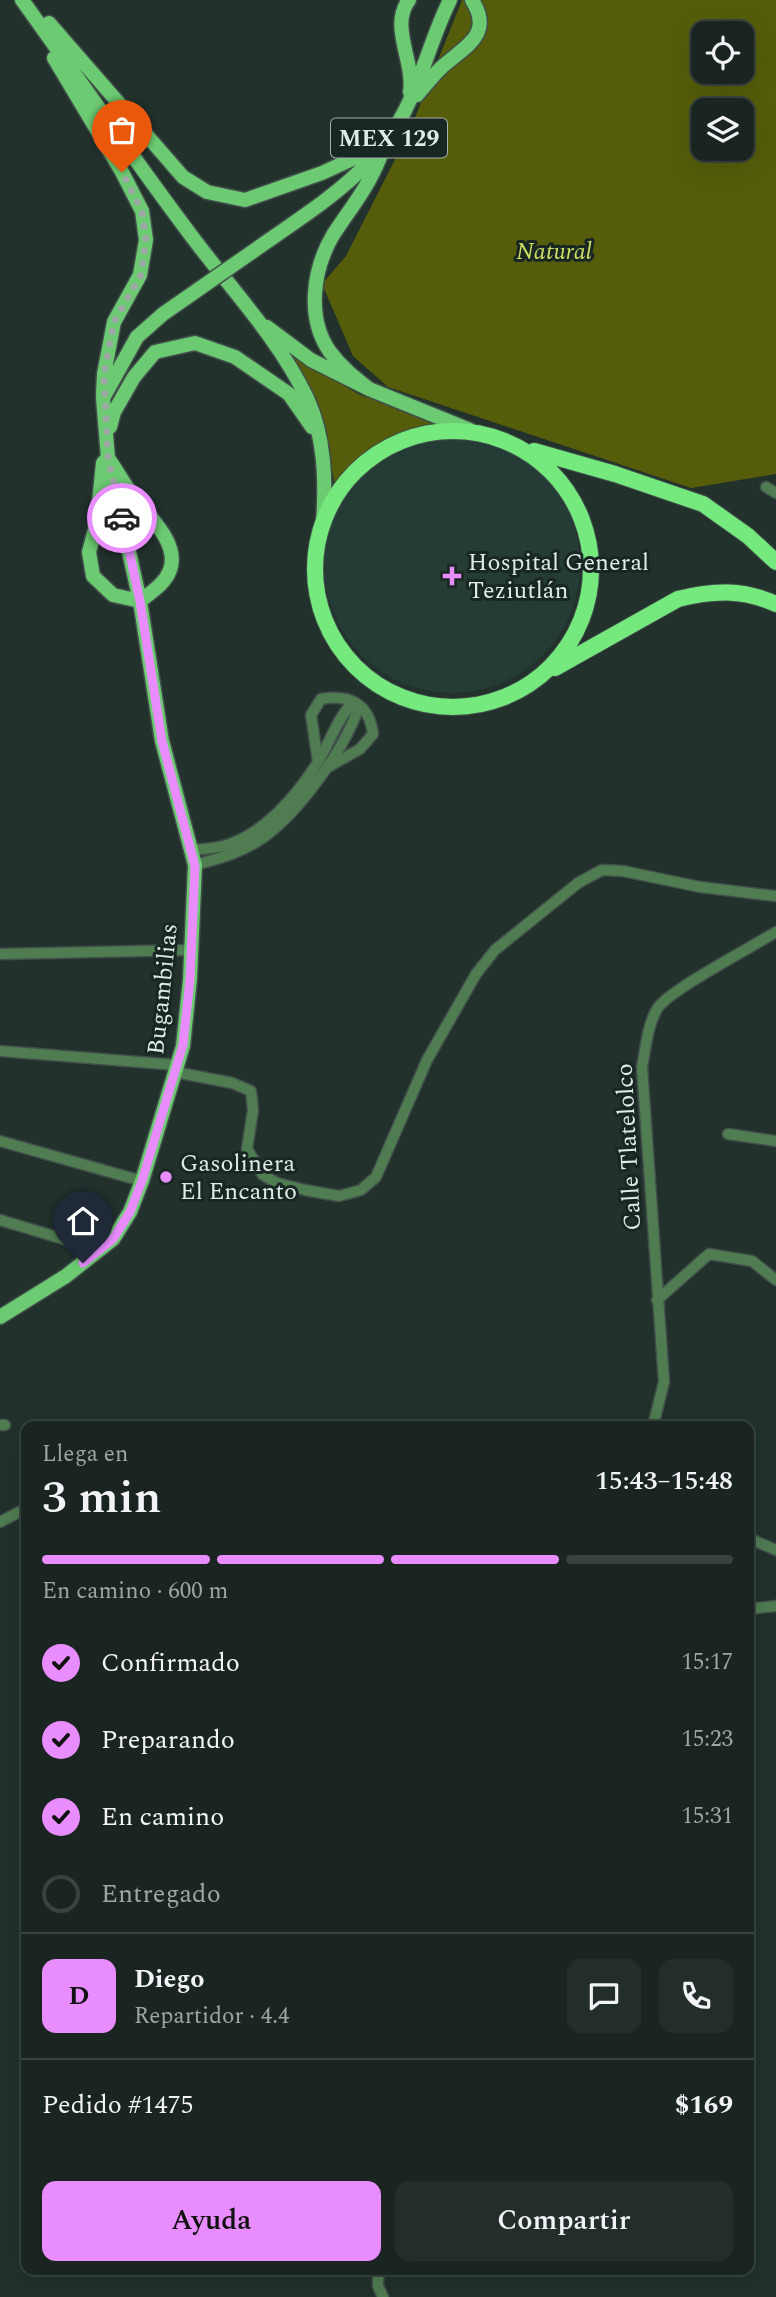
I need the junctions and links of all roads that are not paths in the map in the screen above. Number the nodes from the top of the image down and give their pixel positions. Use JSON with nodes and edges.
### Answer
{"nodes":[{"id":1,"x":23,"y":0,"type":"edge"},
{"id":2,"x":409,"y":0,"type":"edge"},
{"id":3,"x":450,"y":0,"type":"edge"},
{"id":4,"x":472,"y":0,"type":"edge"},
{"id":5,"x":409,"y":104,"type":"junction"},
{"id":6,"x":385,"y":144,"type":"junction"},
{"id":7,"x":261,"y":322,"type":"junction"},
{"id":8,"x":369,"y":389,"type":"junction"},
{"id":9,"x":103,"y":398,"type":"junction"},
{"id":10,"x":470,"y":430,"type":"junction"},
{"id":11,"x":320,"y":438,"type":"junction"},
{"id":12,"x":107,"y":442,"type":"junction"},
{"id":13,"x":529,"y":450,"type":"junction"},
{"id":14,"x":108,"y":458,"type":"junction"},
{"id":15,"x":323,"y":523,"type":"junction"},
{"id":16,"x":776,"y":562,"type":"edge"},
{"id":17,"x":140,"y":601,"type":"junction"},
{"id":18,"x":776,"y":604,"type":"edge"},
{"id":19,"x":542,"y":675,"type":"junction"},
{"id":20,"x":356,"y":704,"type":"junction"},
{"id":21,"x":322,"y":765,"type":"junction"},
{"id":22,"x":191,"y":850,"type":"junction"},
{"id":23,"x":195,"y":866,"type":"junction"},
{"id":24,"x":776,"y":895,"type":"edge"},
{"id":25,"x":776,"y":901,"type":"edge"},
{"id":26,"x":776,"y":932,"type":"edge"},
{"id":27,"x":191,"y":950,"type":"junction"},
{"id":28,"x":0,"y":954,"type":"edge"},
{"id":29,"x":0,"y":1051,"type":"edge"},
{"id":30,"x":176,"y":1068,"type":"junction"},
{"id":31,"x":728,"y":1134,"type":"dead end"},
{"id":32,"x":0,"y":1141,"type":"edge"},
{"id":33,"x":776,"y":1141,"type":"edge"},
{"id":34,"x":142,"y":1181,"type":"junction"},
{"id":35,"x":0,"y":1220,"type":"edge"},
{"id":36,"x":100,"y":1250,"type":"junction"},
{"id":37,"x":776,"y":1280,"type":"edge"},
{"id":38,"x":657,"y":1300,"type":"junction"},
{"id":39,"x":0,"y":1317,"type":"edge"},
{"id":40,"x":654,"y":1421,"type":"edge"},
{"id":41,"x":21,"y":1511,"type":"edge"},
{"id":42,"x":0,"y":1522,"type":"edge"},
{"id":43,"x":755,"y":1541,"type":"dead end"},
{"id":44,"x":776,"y":1550,"type":"edge"},
{"id":45,"x":776,"y":1606,"type":"edge"},
{"id":46,"x":754,"y":1608,"type":"edge"},
{"id":47,"x":378,"y":2275,"type":"edge"},
{"id":48,"x":383,"y":2297,"type":"edge"}],
"edges":[{"from":1,"to":6,"type":"main road"},
{"from":1,"to":7,"type":"main road"},
{"from":1,"to":9,"type":"main road"},
{"from":2,"to":5,"type":"main road"},
{"from":3,"to":5,"type":"main road","number":"MEX 129"},
{"from":4,"to":5,"type":"main road"},
{"from":5,"to":6,"type":"main road","number":"MEX 129"},
{"from":6,"to":8,"type":"main road"},
{"from":6,"to":9,"type":"main road","number":"MEX 129","bridge":true},
{"from":7,"to":8,"type":"main road"},
{"from":7,"to":11,"type":"main road"},
{"from":8,"to":10,"type":"main road"},
{"from":9,"to":12,"type":"main road"},
{"from":10,"to":13,"type":"highway"},
{"from":10,"to":15,"type":"highway"},
{"from":11,"to":12,"type":"main road"},
{"from":11,"to":15,"type":"main road"},
{"from":12,"to":14,"type":"main road"},
{"from":13,"to":16,"type":"highway"},
{"from":13,"to":19,"type":"highway"},
{"from":14,"to":17,"type":"main road","name":"Bugambilias"},
{"from":14,"to":17,"type":"main road"},
{"from":14,"to":17,"type":"main road"},
{"from":15,"to":19,"type":"highway"},
{"from":17,"to":22,"type":"main road","name":"Bugambilias"},
{"from":18,"to":19,"type":"highway"},
{"from":20,"to":21,"type":"street"},
{"from":20,"to":21,"type":"street"},
{"from":20,"to":21,"type":"street"},
{"from":21,"to":22,"type":"street"},
{"from":21,"to":23,"type":"street"},
{"from":22,"to":23,"type":"main road","name":"Bugambilias"},
{"from":23,"to":27,"type":"main road","name":"Bugambilias"},
{"from":24,"to":25,"type":"street"},
{"from":24,"to":30,"type":"street"},
{"from":26,"to":38,"type":"street","name":"Calle Tlatelolco"},
{"from":27,"to":28,"type":"street"},
{"from":27,"to":30,"type":"main road","name":"Bugambilias"},
{"from":29,"to":30,"type":"street"},
{"from":30,"to":34,"type":"main road","name":"Bugambilias"},
{"from":31,"to":33,"type":"street"},
{"from":32,"to":34,"type":"street"},
{"from":34,"to":36,"type":"main road","name":"Bugambilias"},
{"from":35,"to":36,"type":"street"},
{"from":36,"to":39,"type":"main road","name":"Bugambilias"},
{"from":37,"to":38,"type":"street"},
{"from":38,"to":40,"type":"street","name":"Calle Tlatelolco"},
{"from":41,"to":42,"type":"street"},
{"from":43,"to":44,"type":"street"},
{"from":45,"to":46,"type":"street"},
{"from":47,"to":48,"type":"street"}]}
